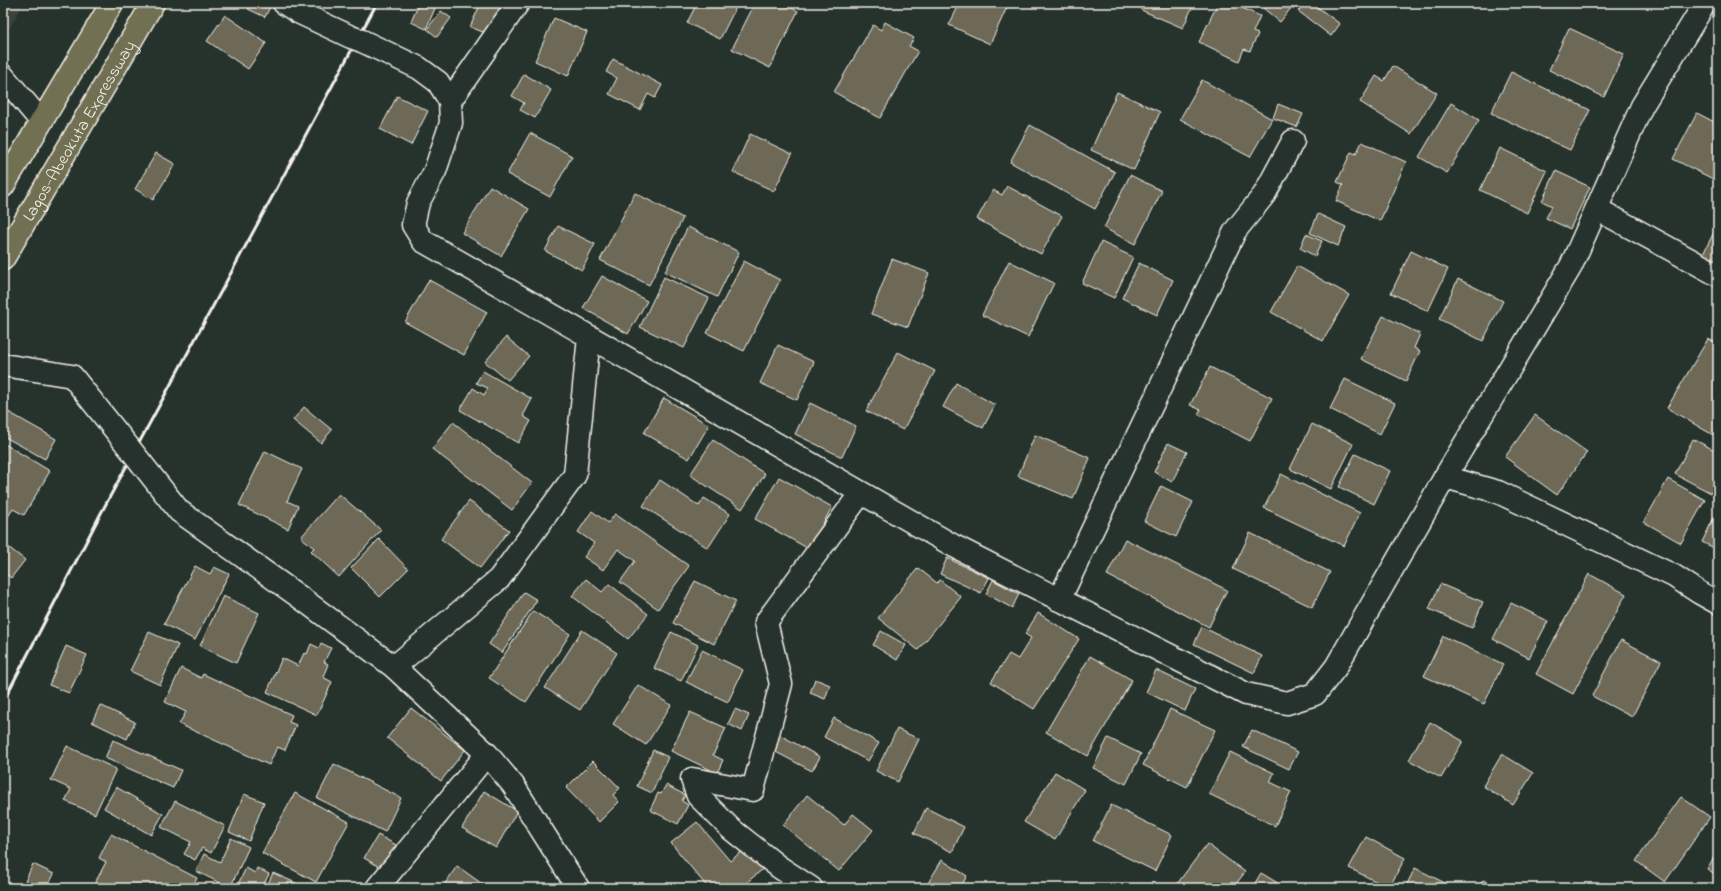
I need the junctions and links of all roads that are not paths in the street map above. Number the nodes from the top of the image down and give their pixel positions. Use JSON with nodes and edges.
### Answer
{"nodes":[{"id":1,"x":112,"y":3,"type":"edge"},
{"id":2,"x":154,"y":3,"type":"edge"},
{"id":3,"x":284,"y":3,"type":"edge"},
{"id":4,"x":518,"y":3,"type":"edge"},
{"id":5,"x":1705,"y":3,"type":"edge"},
{"id":6,"x":3,"y":76,"type":"edge"},
{"id":7,"x":450,"y":101,"type":"junction"},
{"id":8,"x":41,"y":121,"type":"junction"},
{"id":9,"x":1293,"y":141,"type":"dead end"},
{"id":10,"x":3,"y":186,"type":"edge"},
{"id":11,"x":1598,"y":209,"type":"junction"},
{"id":12,"x":3,"y":259,"type":"edge"},
{"id":13,"x":1718,"y":275,"type":"edge"},
{"id":14,"x":589,"y":337,"type":"junction"},
{"id":15,"x":3,"y":365,"type":"edge"},
{"id":16,"x":1445,"y":477,"type":"junction"},
{"id":17,"x":861,"y":493,"type":"junction"},
{"id":18,"x":1059,"y":600,"type":"junction"},
{"id":19,"x":1718,"y":603,"type":"edge"},
{"id":20,"x":394,"y":667,"type":"junction"},
{"id":21,"x":487,"y":754,"type":"junction"},
{"id":22,"x":377,"y":888,"type":"edge"},
{"id":23,"x":578,"y":888,"type":"edge"},
{"id":24,"x":811,"y":888,"type":"edge"}],
"edges":[{"from":1,"to":8,"type":"highway","name":"Lagos-Abeokuta Expressway"},
{"from":2,"to":12,"type":"highway","name":"Lagos-Abeokuta Expressway"},
{"from":3,"to":7,"type":"street"},
{"from":4,"to":7,"type":"street"},
{"from":5,"to":11,"type":"street"},
{"from":6,"to":8,"type":"street"},
{"from":7,"to":14,"type":"street"},
{"from":8,"to":10,"type":"highway","name":"Lagos-Abeokuta Expressway"},
{"from":9,"to":18,"type":"street"},
{"from":11,"to":13,"type":"street"},
{"from":11,"to":16,"type":"street"},
{"from":14,"to":17,"type":"street"},
{"from":14,"to":20,"type":"street"},
{"from":15,"to":20,"type":"street","bridge":true},
{"from":16,"to":18,"type":"street"},
{"from":16,"to":19,"type":"street"},
{"from":17,"to":18,"type":"street"},
{"from":17,"to":24,"type":"street"},
{"from":20,"to":21,"type":"street"},
{"from":21,"to":22,"type":"street"},
{"from":21,"to":23,"type":"street"}]}
